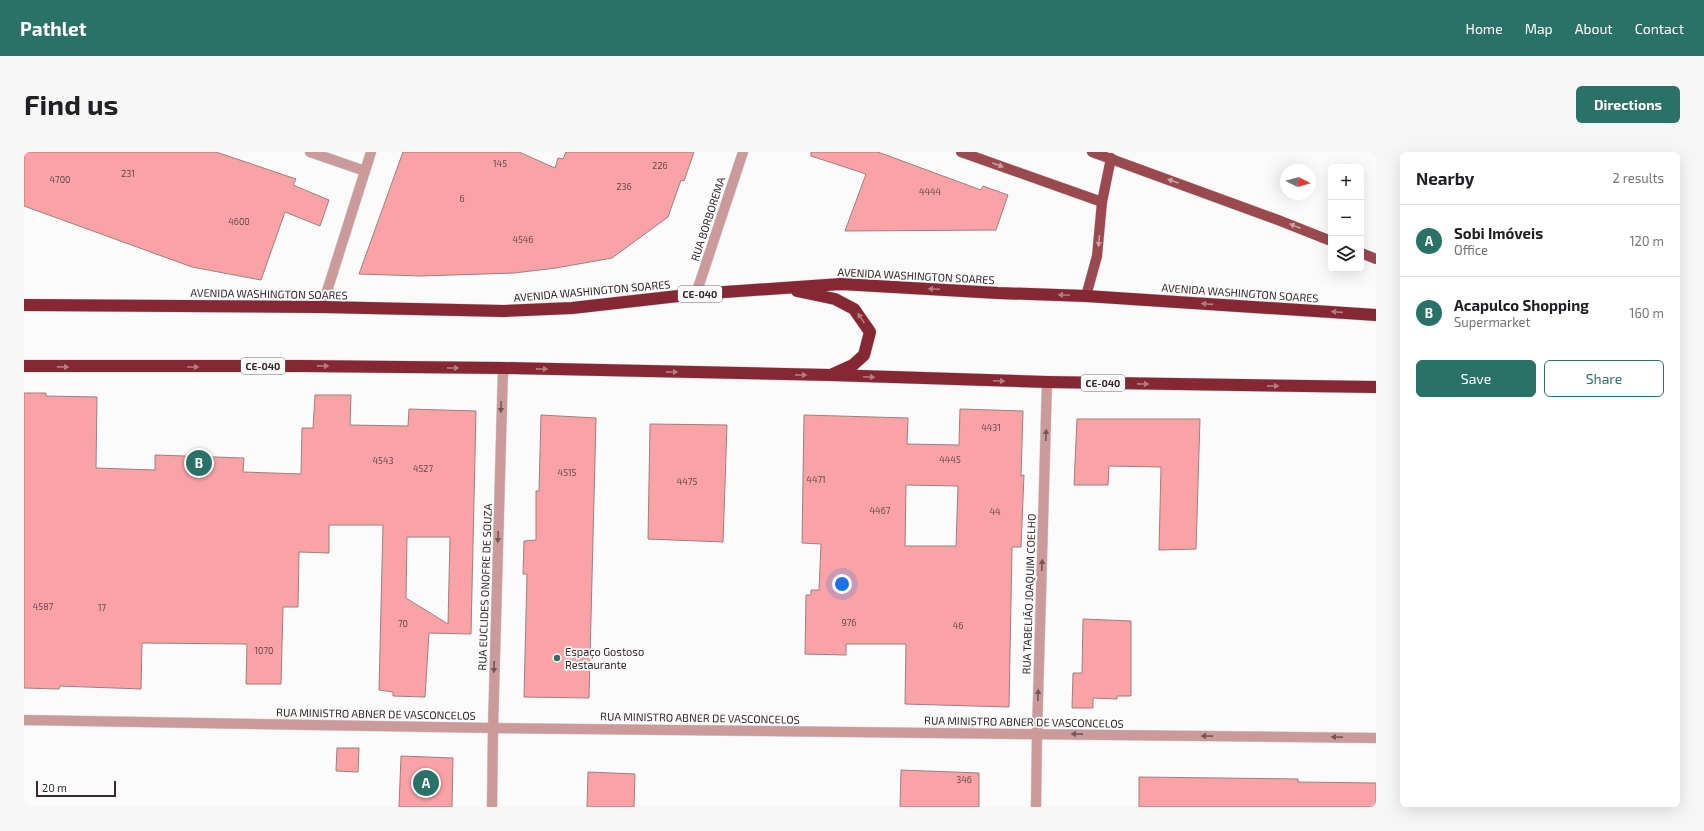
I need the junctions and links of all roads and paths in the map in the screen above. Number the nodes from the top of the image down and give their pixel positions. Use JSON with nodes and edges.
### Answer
{"nodes":[{"id":1,"x":310,"y":152,"type":"edge"},
{"id":2,"x":371,"y":152,"type":"edge"},
{"id":3,"x":743,"y":152,"type":"edge"},
{"id":4,"x":961,"y":152,"type":"edge"},
{"id":5,"x":1092,"y":152,"type":"edge"},
{"id":6,"x":1112,"y":155,"type":"edge"},
{"id":7,"x":365,"y":171,"type":"junction"},
{"id":8,"x":1102,"y":202,"type":"junction"},
{"id":9,"x":1328,"y":240,"type":"edge"},
{"id":10,"x":1364,"y":254,"type":"edge"},
{"id":11,"x":1376,"y":259,"type":"edge"},
{"id":12,"x":781,"y":288,"type":"junction"},
{"id":13,"x":696,"y":294,"type":"junction"},
{"id":14,"x":1086,"y":296,"type":"junction"},
{"id":15,"x":24,"y":305,"type":"edge"},
{"id":16,"x":322,"y":307,"type":"junction"},
{"id":17,"x":1376,"y":315,"type":"edge"},
{"id":18,"x":24,"y":366,"type":"edge"},
{"id":19,"x":503,"y":368,"type":"junction"},
{"id":20,"x":830,"y":375,"type":"junction"},
{"id":21,"x":1047,"y":382,"type":"junction"},
{"id":22,"x":1376,"y":387,"type":"edge"},
{"id":23,"x":24,"y":720,"type":"edge"},
{"id":24,"x":493,"y":728,"type":"junction"},
{"id":25,"x":1036,"y":734,"type":"junction"},
{"id":26,"x":1376,"y":738,"type":"edge"},
{"id":27,"x":492,"y":807,"type":"edge"},
{"id":28,"x":1036,"y":807,"type":"edge"}],
"edges":[{"from":1,"to":7,"type":"street"},
{"from":2,"to":7,"type":"street"},
{"from":3,"to":13,"type":"street","name":"RUA BORBOREMA"},
{"from":4,"to":8,"type":"main road","one_way":true},
{"from":5,"to":6,"type":"main road"},
{"from":6,"to":8,"type":"main road"},
{"from":9,"to":6,"type":"main road","one_way":true},
{"from":7,"to":16,"type":"street"},
{"from":8,"to":14,"type":"main road","one_way":true},
{"from":10,"to":11,"type":"main road"},
{"from":12,"to":13,"type":"highway","name":"AVENIDA WASHINGTON SOARES","number":"CE-040"},
{"from":14,"to":12,"type":"highway","name":"AVENIDA WASHINGTON SOARES","number":"CE-040","one_way":true},
{"from":20,"to":12,"type":"highway","one_way":true},
{"from":13,"to":16,"type":"highway","name":"AVENIDA WASHINGTON SOARES","number":"CE-040"},
{"from":17,"to":14,"type":"highway","name":"AVENIDA WASHINGTON SOARES","number":"CE-040","one_way":true},
{"from":15,"to":16,"type":"highway","name":"AVENIDA WASHINGTON SOARES","number":"CE-040"},
{"from":18,"to":19,"type":"highway","number":"CE-040","one_way":true},
{"from":19,"to":20,"type":"highway","number":"CE-040","one_way":true},
{"from":19,"to":24,"type":"street","name":"RUA EUCLIDES ONOFRE DE SOUZA","one_way":true},
{"from":20,"to":21,"type":"highway","number":"CE-040","one_way":true},
{"from":21,"to":22,"type":"highway","number":"CE-040","one_way":true},
{"from":25,"to":21,"type":"street","name":"RUA TABELIÃO JOAQUIM COELHO","one_way":true},
{"from":23,"to":24,"type":"street","name":"RUA MINISTRO ABNER DE VASCONCELOS"},
{"from":24,"to":25,"type":"street","name":"RUA MINISTRO ABNER DE VASCONCELOS"},
{"from":24,"to":27,"type":"street","name":"RUA EUCLIDES ONOFRE DE SOUZA"},
{"from":26,"to":25,"type":"street","name":"RUA MINISTRO ABNER DE VASCONCELOS","one_way":true},
{"from":25,"to":28,"type":"street","name":"RUA TABELIÃO JOAQUIM COELHO"}]}
